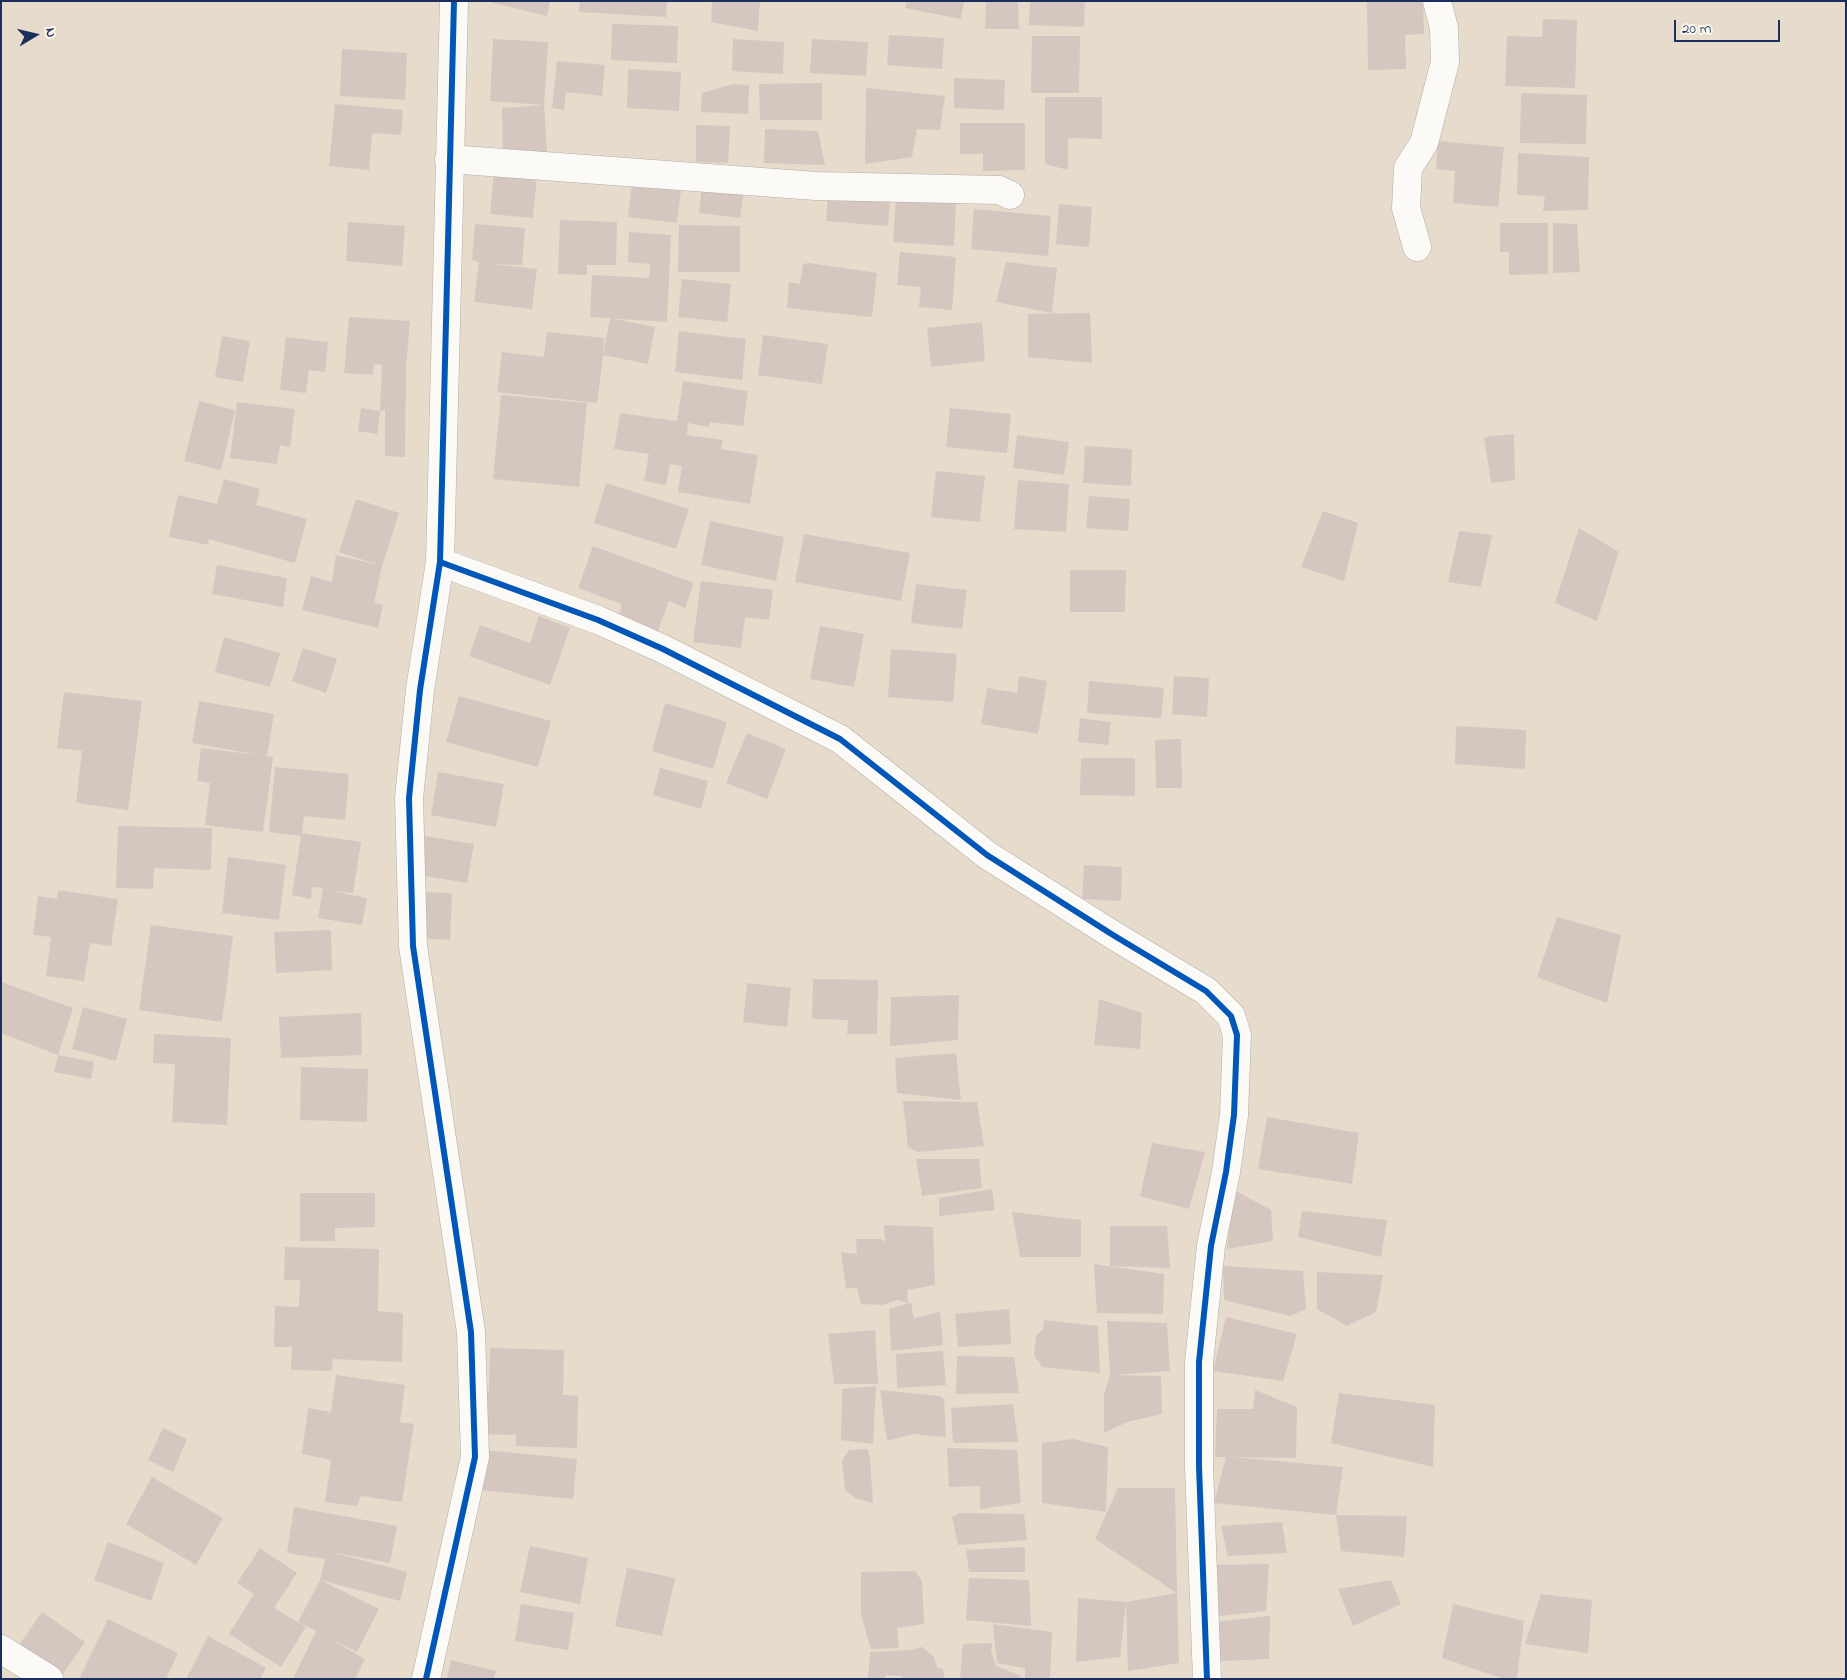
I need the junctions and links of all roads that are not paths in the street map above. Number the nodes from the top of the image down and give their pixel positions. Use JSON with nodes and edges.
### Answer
{"nodes":[{"id":1,"x":454,"y":1,"type":"edge"},
{"id":2,"x":1437,"y":1,"type":"edge"},
{"id":3,"x":449,"y":159,"type":"junction"},
{"id":4,"x":1010,"y":195,"type":"dead end"},
{"id":5,"x":1417,"y":247,"type":"dead end"},
{"id":6,"x":440,"y":562,"type":"junction"},
{"id":7,"x":1,"y":1648,"type":"edge"},
{"id":8,"x":49,"y":1679,"type":"edge"},
{"id":9,"x":426,"y":1679,"type":"edge"},
{"id":10,"x":1207,"y":1679,"type":"edge"}],
"edges":[{"from":1,"to":3,"type":"street"},
{"from":2,"to":5,"type":"street"},
{"from":3,"to":4,"type":"street"},
{"from":3,"to":6,"type":"street"},
{"from":6,"to":9,"type":"street"},
{"from":6,"to":10,"type":"street"},
{"from":7,"to":8,"type":"street"}]}
